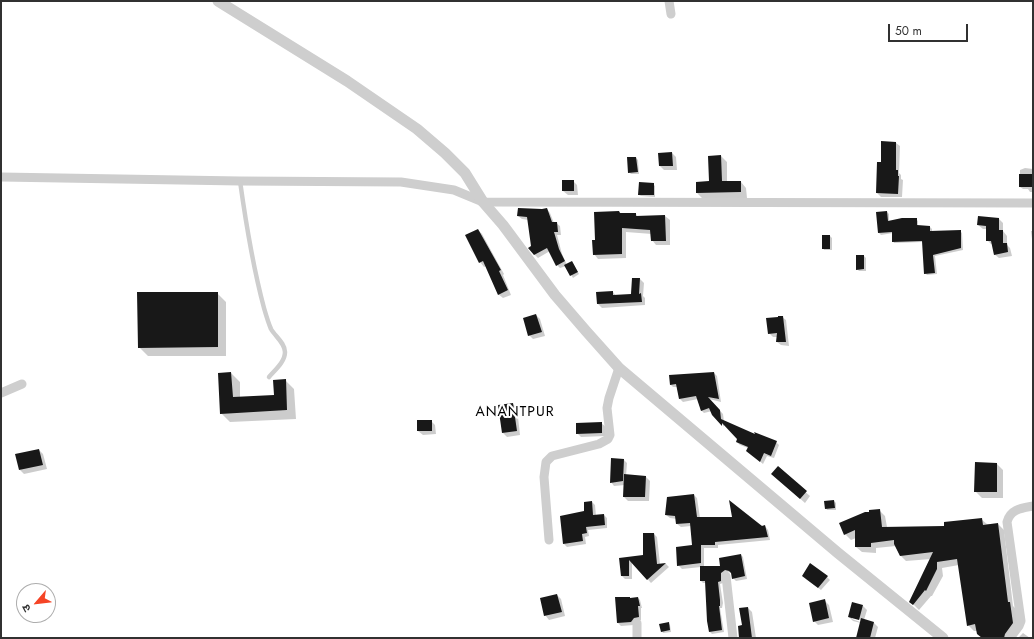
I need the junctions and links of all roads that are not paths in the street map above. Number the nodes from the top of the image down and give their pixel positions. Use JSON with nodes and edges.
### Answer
{"nodes":[{"id":1,"x":218,"y":1,"type":"edge"},
{"id":2,"x":669,"y":1,"type":"edge"},
{"id":3,"x":671,"y":14,"type":"dead end"},
{"id":4,"x":1,"y":177,"type":"edge"},
{"id":5,"x":240,"y":181,"type":"junction"},
{"id":6,"x":483,"y":202,"type":"junction"},
{"id":7,"x":1033,"y":203,"type":"edge"},
{"id":8,"x":619,"y":368,"type":"junction"},
{"id":9,"x":269,"y":377,"type":"dead end"},
{"id":10,"x":22,"y":384,"type":"dead end"},
{"id":11,"x":1,"y":393,"type":"edge"},
{"id":12,"x":1033,"y":506,"type":"edge"},
{"id":13,"x":549,"y":540,"type":"dead end"},
{"id":14,"x":726,"y":576,"type":"dead end"},
{"id":15,"x":636,"y":623,"type":"dead end"},
{"id":16,"x":637,"y":638,"type":"edge"},
{"id":17,"x":733,"y":638,"type":"edge"},
{"id":18,"x":943,"y":638,"type":"edge"},
{"id":19,"x":1010,"y":638,"type":"edge"}],
"edges":[{"from":1,"to":6,"type":"street"},
{"from":2,"to":3,"type":"street"},
{"from":4,"to":5,"type":"street"},
{"from":5,"to":6,"type":"street"},
{"from":5,"to":9,"type":"lane"},
{"from":6,"to":7,"type":"street"},
{"from":6,"to":8,"type":"street"},
{"from":8,"to":13,"type":"street"},
{"from":8,"to":18,"type":"street"},
{"from":10,"to":11,"type":"street"},
{"from":12,"to":19,"type":"street"},
{"from":14,"to":17,"type":"street"},
{"from":15,"to":16,"type":"street"}]}
